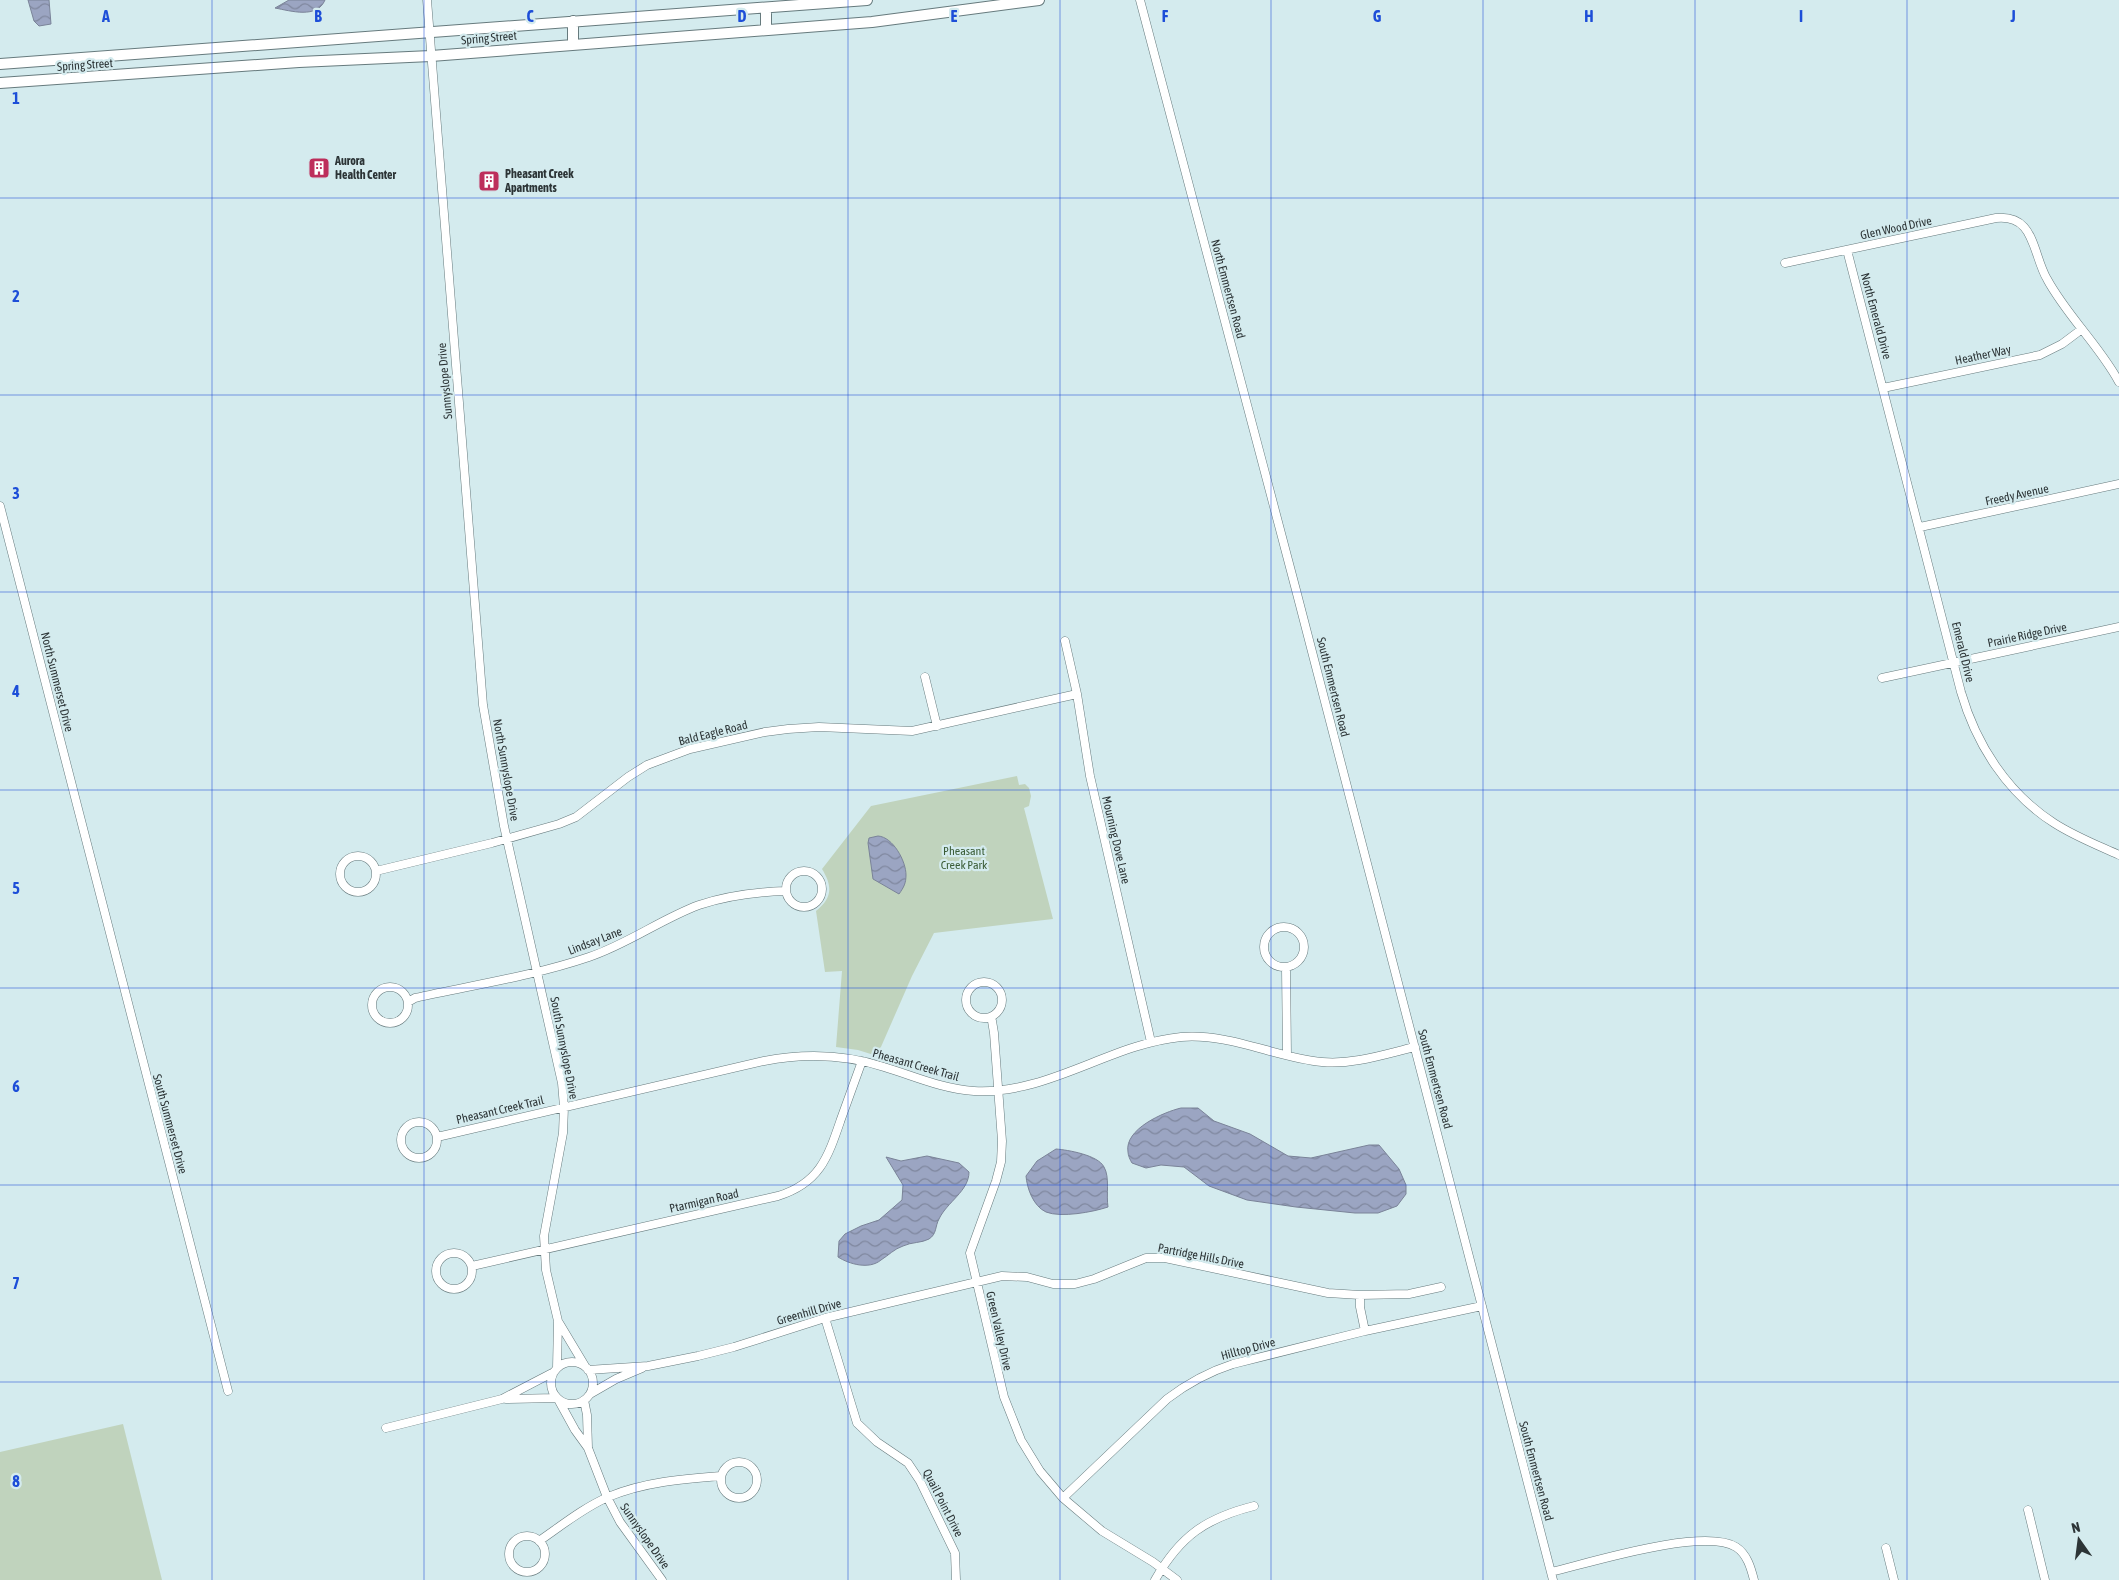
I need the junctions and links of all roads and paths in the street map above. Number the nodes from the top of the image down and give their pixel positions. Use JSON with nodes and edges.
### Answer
{"nodes":[{"id":1,"x":427,"y":0,"type":"edge"},
{"id":2,"x":867,"y":0,"type":"edge"},
{"id":3,"x":1039,"y":0,"type":"edge"},
{"id":4,"x":1140,"y":0,"type":"edge"},
{"id":5,"x":1025,"y":1,"type":"edge"},
{"id":6,"x":766,"y":8,"type":"junction"},
{"id":7,"x":573,"y":21,"type":"junction"},
{"id":8,"x":766,"y":30,"type":"junction"},
{"id":9,"x":429,"y":31,"type":"junction"},
{"id":10,"x":573,"y":44,"type":"junction"},
{"id":11,"x":431,"y":56,"type":"junction"},
{"id":12,"x":0,"y":64,"type":"edge"},
{"id":13,"x":0,"y":83,"type":"edge"},
{"id":14,"x":1847,"y":250,"type":"junction"},
{"id":15,"x":1785,"y":263,"type":"dead end"},
{"id":16,"x":2082,"y":329,"type":"junction"},
{"id":17,"x":2119,"y":382,"type":"edge"},
{"id":18,"x":1883,"y":388,"type":"junction"},
{"id":19,"x":2119,"y":484,"type":"edge"},
{"id":20,"x":0,"y":506,"type":"edge"},
{"id":21,"x":1920,"y":527,"type":"junction"},
{"id":22,"x":1295,"y":584,"type":"joint"},
{"id":23,"x":2119,"y":627,"type":"edge"},
{"id":24,"x":1065,"y":641,"type":"dead end"},
{"id":25,"x":1954,"y":662,"type":"junction"},
{"id":26,"x":925,"y":677,"type":"dead end"},
{"id":27,"x":1882,"y":678,"type":"dead end"},
{"id":28,"x":1077,"y":694,"type":"junction"},
{"id":29,"x":483,"y":705,"type":"joint"},
{"id":30,"x":937,"y":726,"type":"junction"},
{"id":31,"x":507,"y":839,"type":"junction"},
{"id":32,"x":2119,"y":855,"type":"edge"},
{"id":33,"x":91,"y":863,"type":"joint"},
{"id":34,"x":376,"y":871,"type":"junction"},
{"id":35,"x":785,"y":890,"type":"junction"},
{"id":36,"x":1286,"y":968,"type":"junction"},
{"id":37,"x":537,"y":971,"type":"junction"},
{"id":38,"x":408,"y":1002,"type":"junction"},
{"id":39,"x":990,"y":1017,"type":"junction"},
{"id":40,"x":1151,"y":1042,"type":"junction"},
{"id":41,"x":1415,"y":1048,"type":"junction"},
{"id":42,"x":1287,"y":1055,"type":"junction"},
{"id":43,"x":862,"y":1061,"type":"junction"},
{"id":44,"x":998,"y":1091,"type":"junction"},
{"id":45,"x":564,"y":1107,"type":"junction"},
{"id":46,"x":437,"y":1137,"type":"junction"},
{"id":47,"x":544,"y":1251,"type":"junction"},
{"id":48,"x":472,"y":1266,"type":"junction"},
{"id":49,"x":976,"y":1282,"type":"junction"},
{"id":50,"x":1441,"y":1287,"type":"dead end"},
{"id":51,"x":1360,"y":1295,"type":"junction"},
{"id":52,"x":1482,"y":1306,"type":"junction"},
{"id":53,"x":825,"y":1318,"type":"junction"},
{"id":54,"x":558,"y":1321,"type":"junction"},
{"id":55,"x":1365,"y":1331,"type":"junction"},
{"id":56,"x":648,"y":1366,"type":"junction"},
{"id":57,"x":586,"y":1368,"type":"junction"},
{"id":58,"x":556,"y":1370,"type":"junction"},
{"id":59,"x":228,"y":1391,"type":"dead end"},
{"id":60,"x":590,"y":1394,"type":"junction"},
{"id":61,"x":502,"y":1399,"type":"junction"},
{"id":62,"x":558,"y":1399,"type":"junction"},
{"id":63,"x":584,"y":1400,"type":"junction"},
{"id":64,"x":386,"y":1428,"type":"dead end"},
{"id":65,"x":588,"y":1448,"type":"junction"},
{"id":66,"x":721,"y":1476,"type":"junction"},
{"id":67,"x":607,"y":1498,"type":"junction"},
{"id":68,"x":1063,"y":1498,"type":"junction"},
{"id":69,"x":1254,"y":1506,"type":"dead end"},
{"id":70,"x":2028,"y":1510,"type":"dead end"},
{"id":71,"x":539,"y":1541,"type":"junction"},
{"id":72,"x":1886,"y":1548,"type":"dead end"},
{"id":73,"x":1162,"y":1568,"type":"junction"},
{"id":74,"x":1552,"y":1576,"type":"edge"},
{"id":75,"x":1753,"y":1577,"type":"edge"},
{"id":76,"x":662,"y":1580,"type":"edge"},
{"id":77,"x":956,"y":1580,"type":"edge"},
{"id":78,"x":1155,"y":1580,"type":"edge"},
{"id":79,"x":1177,"y":1580,"type":"edge"},
{"id":80,"x":1894,"y":1580,"type":"edge"},
{"id":81,"x":2045,"y":1580,"type":"edge"}],
"edges":[{"from":1,"to":9,"type":"street"},
{"from":2,"to":6,"type":"main road","name":"Spring Street"},
{"from":3,"to":5,"type":"main road","name":"Spring Street"},
{"from":4,"to":22,"type":"street","name":"North Emmertsen Road"},
{"from":5,"to":8,"type":"main road","name":"Spring Street"},
{"from":6,"to":7,"type":"main road","name":"Spring Street"},
{"from":6,"to":8,"type":"main road"},
{"from":7,"to":9,"type":"main road","name":"Spring Street"},
{"from":7,"to":10,"type":"main road"},
{"from":8,"to":10,"type":"main road","name":"Spring Street"},
{"from":9,"to":11,"type":"street"},
{"from":9,"to":12,"type":"main road","name":"Spring Street"},
{"from":10,"to":11,"type":"main road","name":"Spring Street"},
{"from":11,"to":13,"type":"main road","name":"Spring Street"},
{"from":11,"to":29,"type":"street","name":"Sunnyslope Drive"},
{"from":14,"to":15,"type":"street","name":"Glen Wood Drive"},
{"from":14,"to":16,"type":"street","name":"Glen Wood Drive"},
{"from":14,"to":18,"type":"street","name":"North Emerald Drive"},
{"from":16,"to":17,"type":"street"},
{"from":16,"to":18,"type":"street","name":"Heather Way"},
{"from":18,"to":21,"type":"street","name":"Emerald Drive"},
{"from":19,"to":21,"type":"street","name":"Freedy Avenue"},
{"from":20,"to":33,"type":"street","name":"North Summerset Drive"},
{"from":21,"to":25,"type":"street","name":"Emerald Drive"},
{"from":22,"to":41,"type":"street","name":"South Emmertsen Road"},
{"from":23,"to":25,"type":"street","name":"Prairie Ridge Drive"},
{"from":24,"to":28,"type":"street","name":"Mourning Dove Lane"},
{"from":25,"to":27,"type":"street","name":"Prairie Ridge Drive"},
{"from":25,"to":32,"type":"street","name":"Emerald Drive"},
{"from":26,"to":30,"type":"street"},
{"from":28,"to":30,"type":"street","name":"Bald Eagle Road"},
{"from":28,"to":40,"type":"street","name":"Mourning Dove Lane"},
{"from":29,"to":31,"type":"street","name":"North Sunnyslope Drive"},
{"from":30,"to":31,"type":"street","name":"Bald Eagle Road"},
{"from":31,"to":34,"type":"street","name":"Bald Eagle Road"},
{"from":31,"to":37,"type":"street","name":"South Sunnyslope Drive"},
{"from":33,"to":59,"type":"street","name":"South Summerset Drive"},
{"from":34,"to":34,"type":"street"},
{"from":35,"to":35,"type":"street"},
{"from":35,"to":37,"type":"street","name":"Lindsay Lane"},
{"from":36,"to":36,"type":"street"},
{"from":36,"to":42,"type":"street"},
{"from":37,"to":38,"type":"street","name":"Lindsay Lane"},
{"from":37,"to":45,"type":"street","name":"South Sunnyslope Drive"},
{"from":38,"to":38,"type":"street"},
{"from":39,"to":39,"type":"street"},
{"from":39,"to":44,"type":"street","name":"Green Valley Drive"},
{"from":40,"to":42,"type":"street","name":"Pheasant Creek Trail"},
{"from":40,"to":44,"type":"street","name":"Pheasant Creek Trail"},
{"from":41,"to":42,"type":"street","name":"Pheasant Creek Trail"},
{"from":41,"to":52,"type":"street","name":"South Emmertsen Road"},
{"from":43,"to":44,"type":"street","name":"Pheasant Creek Trail"},
{"from":43,"to":45,"type":"street","name":"Pheasant Creek Trail"},
{"from":43,"to":47,"type":"street","name":"Ptarmigan Road"},
{"from":44,"to":49,"type":"street","name":"Green Valley Drive"},
{"from":45,"to":46,"type":"street","name":"Pheasant Creek Trail"},
{"from":45,"to":47,"type":"street","name":"South Sunnyslope Drive"},
{"from":46,"to":46,"type":"street"},
{"from":47,"to":48,"type":"street","name":"Ptarmigan Road"},
{"from":47,"to":54,"type":"street","name":"South Sunnyslope Drive"},
{"from":48,"to":48,"type":"street"},
{"from":49,"to":51,"type":"street","name":"Partridge Hills Drive"},
{"from":49,"to":53,"type":"street","name":"Greenhill Drive"},
{"from":49,"to":68,"type":"street","name":"Green Valley Drive"},
{"from":50,"to":51,"type":"street","name":"Partridge Hills Drive"},
{"from":51,"to":55,"type":"street"},
{"from":52,"to":55,"type":"street","name":"Hilltop Drive"},
{"from":52,"to":74,"type":"street","name":"South Emmertsen Road"},
{"from":53,"to":56,"type":"street","name":"Greenhill Drive"},
{"from":53,"to":77,"type":"street","name":"Quail Point Drive"},
{"from":54,"to":57,"type":"street","name":"South Sunnyslope Drive"},
{"from":54,"to":58,"type":"street","name":"South Sunnyslope Drive"},
{"from":55,"to":68,"type":"street","name":"Hilltop Drive"},
{"from":56,"to":57,"type":"street","name":"Greenhill Drive"},
{"from":56,"to":60,"type":"street","name":"Greenhill Drive"},
{"from":57,"to":58,"type":"street"},
{"from":57,"to":60,"type":"street"},
{"from":58,"to":61,"type":"street"},
{"from":58,"to":62,"type":"street"},
{"from":60,"to":63,"type":"street"},
{"from":61,"to":62,"type":"street"},
{"from":61,"to":64,"type":"street"},
{"from":62,"to":63,"type":"street"},
{"from":62,"to":65,"type":"street","name":"Sunnyslope Drive"},
{"from":63,"to":65,"type":"street","name":"Sunnyslope Drive"},
{"from":65,"to":67,"type":"street","name":"Sunnyslope Drive"},
{"from":66,"to":66,"type":"street"},
{"from":66,"to":67,"type":"street"},
{"from":67,"to":71,"type":"street"},
{"from":67,"to":76,"type":"street","name":"Sunnyslope Drive"},
{"from":68,"to":73,"type":"street","name":"Green Valley Drive"},
{"from":69,"to":73,"type":"street"},
{"from":70,"to":81,"type":"street"},
{"from":71,"to":71,"type":"street"},
{"from":72,"to":80,"type":"street"},
{"from":73,"to":78,"type":"street"},
{"from":73,"to":79,"type":"street","name":"Green Valley Drive"},
{"from":74,"to":75,"type":"street"}]}
